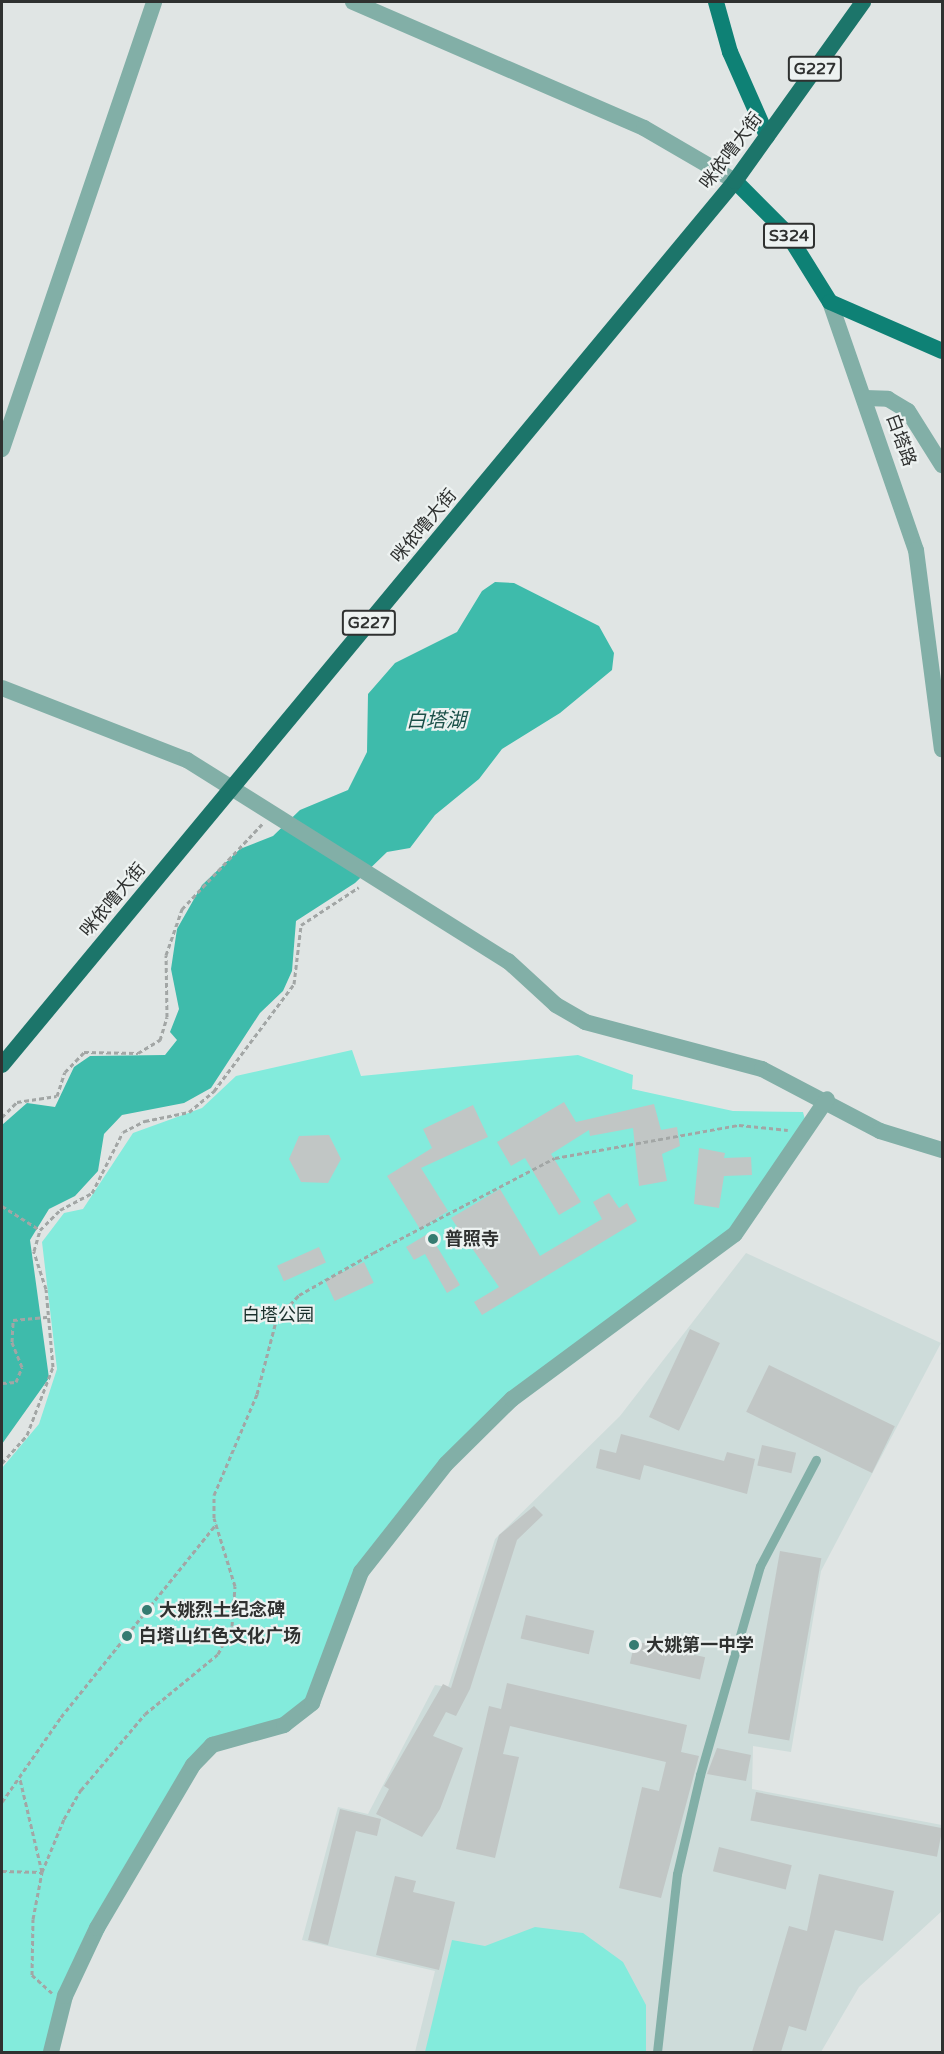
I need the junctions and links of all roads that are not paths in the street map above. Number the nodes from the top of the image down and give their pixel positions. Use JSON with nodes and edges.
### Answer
{"nodes":[{"id":1,"x":153,"y":2,"type":"edge"},
{"id":2,"x":353,"y":2,"type":"edge"},
{"id":3,"x":716,"y":2,"type":"edge"},
{"id":4,"x":863,"y":2,"type":"edge"},
{"id":5,"x":767,"y":136,"type":"junction"},
{"id":6,"x":735,"y":181,"type":"junction"},
{"id":7,"x":830,"y":302,"type":"junction"},
{"id":8,"x":942,"y":351,"type":"edge"},
{"id":9,"x":865,"y":398,"type":"junction"},
{"id":10,"x":2,"y":449,"type":"edge"},
{"id":11,"x":942,"y":465,"type":"edge"},
{"id":12,"x":2,"y":688,"type":"edge"},
{"id":13,"x":942,"y":750,"type":"edge"},
{"id":14,"x":232,"y":788,"type":"junction"},
{"id":15,"x":2,"y":1065,"type":"edge"},
{"id":16,"x":827,"y":1100,"type":"junction"},
{"id":17,"x":942,"y":1150,"type":"edge"},
{"id":18,"x":816,"y":1460,"type":"dead end"},
{"id":19,"x":51,"y":2052,"type":"edge"},
{"id":20,"x":657,"y":2052,"type":"edge"}],
"edges":[{"from":1,"to":10,"type":"street"},
{"from":2,"to":6,"type":"street"},
{"from":3,"to":5,"type":"main road"},
{"from":4,"to":5,"type":"highway","name":"咪依噜大街","number":"G227"},
{"from":5,"to":6,"type":"highway","name":"咪依噜大街","number":"G227"},
{"from":6,"to":7,"type":"main road","name":"白塔路","number":"S324"},
{"from":6,"to":14,"type":"highway","name":"咪依噜大街","number":"G227"},
{"from":7,"to":8,"type":"main road"},
{"from":7,"to":9,"type":"street","name":"白塔路"},
{"from":9,"to":11,"type":"street"},
{"from":9,"to":13,"type":"street","name":"白塔路"},
{"from":12,"to":14,"type":"street"},
{"from":14,"to":15,"type":"highway","name":"咪依噜大街","number":"G227"},
{"from":14,"to":16,"type":"street"},
{"from":16,"to":17,"type":"street"},
{"from":16,"to":19,"type":"street"},
{"from":18,"to":20,"type":"lane"}]}
